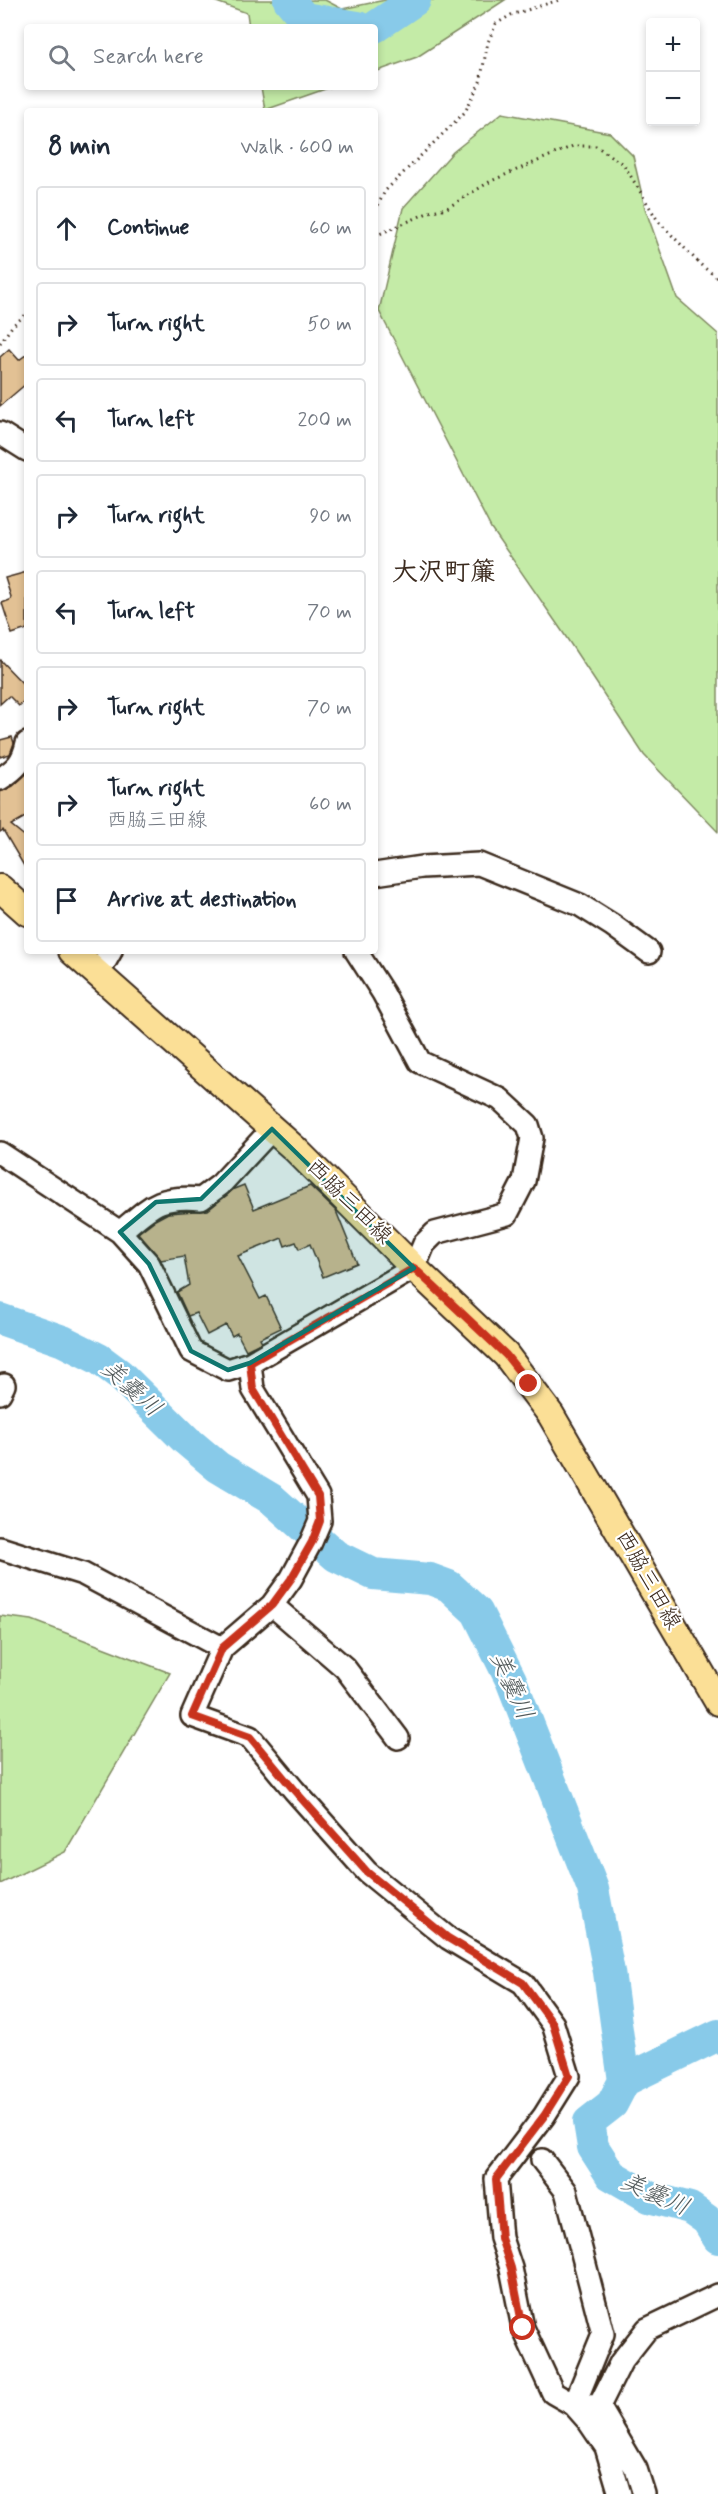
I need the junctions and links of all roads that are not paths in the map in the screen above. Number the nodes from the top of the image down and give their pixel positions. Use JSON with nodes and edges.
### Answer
{"nodes":[{"id":1,"x":0,"y":433,"type":"edge"},
{"id":2,"x":24,"y":448,"type":"edge"},
{"id":3,"x":24,"y":757,"type":"edge"},
{"id":4,"x":0,"y":779,"type":"edge"},
{"id":5,"x":378,"y":874,"type":"edge"},
{"id":6,"x":0,"y":888,"type":"edge"},
{"id":7,"x":24,"y":909,"type":"edge"},
{"id":8,"x":649,"y":952,"type":"dead end"},
{"id":9,"x":75,"y":954,"type":"edge"},
{"id":10,"x":109,"y":954,"type":"edge"},
{"id":11,"x":358,"y":954,"type":"edge"},
{"id":12,"x":98,"y":974,"type":"junction"},
{"id":13,"x":272,"y":1129,"type":"junction"},
{"id":14,"x":0,"y":1154,"type":"edge"},
{"id":15,"x":120,"y":1232,"type":"junction"},
{"id":16,"x":414,"y":1268,"type":"junction"},
{"id":17,"x":250,"y":1363,"type":"junction"},
{"id":18,"x":0,"y":1548,"type":"edge"},
{"id":19,"x":272,"y":1605,"type":"junction"},
{"id":20,"x":222,"y":1648,"type":"junction"},
{"id":21,"x":718,"y":1702,"type":"edge"},
{"id":22,"x":398,"y":1738,"type":"dead end"},
{"id":23,"x":542,"y":2160,"type":"dead end"},
{"id":24,"x":717,"y":2295,"type":"edge"},
{"id":25,"x":574,"y":2405,"type":"junction"},
{"id":26,"x":599,"y":2406,"type":"junction"},
{"id":27,"x":620,"y":2494,"type":"edge"},
{"id":28,"x":644,"y":2494,"type":"edge"}],
"edges":[{"from":1,"to":2,"type":"street"},
{"from":3,"to":4,"type":"street"},
{"from":5,"to":8,"type":"street"},
{"from":6,"to":7,"type":"main road"},
{"from":9,"to":12,"type":"main road","name":"西脇三田線"},
{"from":10,"to":12,"type":"street"},
{"from":11,"to":16,"type":"street"},
{"from":12,"to":13,"type":"main road","name":"西脇三田線"},
{"from":13,"to":15,"type":"street"},
{"from":13,"to":16,"type":"main road","name":"西脇三田線"},
{"from":14,"to":15,"type":"street"},
{"from":15,"to":17,"type":"street"},
{"from":16,"to":17,"type":"street"},
{"from":16,"to":21,"type":"main road","name":"西脇三田線"},
{"from":17,"to":19,"type":"street"},
{"from":18,"to":20,"type":"street"},
{"from":19,"to":20,"type":"street"},
{"from":19,"to":22,"type":"street"},
{"from":20,"to":25,"type":"street"},
{"from":23,"to":25,"type":"street"},
{"from":24,"to":26,"type":"street"},
{"from":25,"to":26,"type":"street"},
{"from":25,"to":27,"type":"street"},
{"from":26,"to":28,"type":"street"}]}
